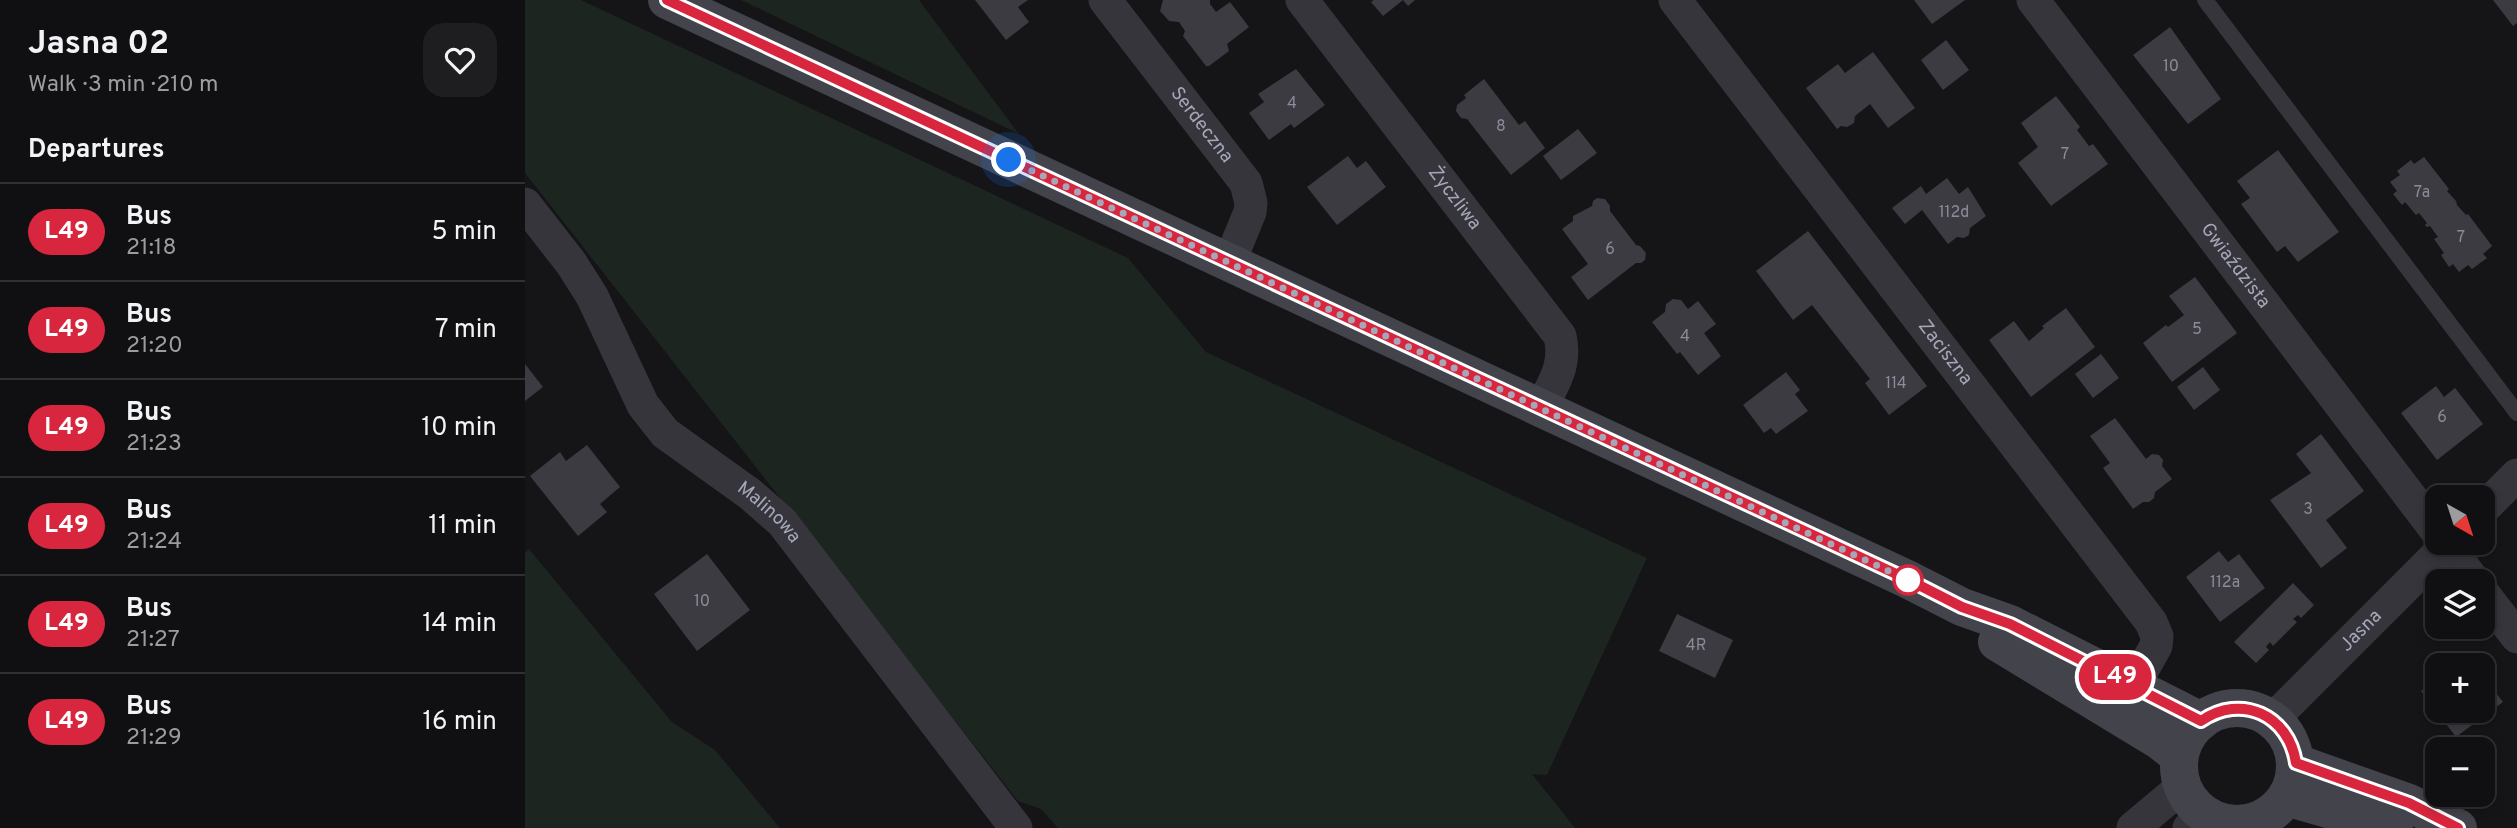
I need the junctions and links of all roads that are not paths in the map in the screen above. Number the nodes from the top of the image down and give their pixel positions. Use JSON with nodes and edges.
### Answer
{"nodes":[{"id":1,"x":667,"y":0,"type":"edge"},
{"id":2,"x":1105,"y":0,"type":"edge"},
{"id":3,"x":1301,"y":0,"type":"edge"},
{"id":4,"x":1675,"y":0,"type":"edge"},
{"id":5,"x":2033,"y":0,"type":"edge"},
{"id":6,"x":2206,"y":0,"type":"edge"},
{"id":7,"x":525,"y":204,"type":"edge"},
{"id":8,"x":1229,"y":263,"type":"junction"},
{"id":9,"x":1541,"y":409,"type":"junction"},
{"id":10,"x":2517,"y":413,"type":"edge"},
{"id":11,"x":2517,"y":475,"type":"edge"},
{"id":12,"x":2495,"y":497,"type":"edge"},
{"id":13,"x":2425,"y":515,"type":"edge"},
{"id":14,"x":2431,"y":555,"type":"edge"},
{"id":15,"x":2495,"y":609,"type":"edge"},
{"id":16,"x":2517,"y":638,"type":"edge"},
{"id":17,"x":2126,"y":701,"type":"junction"},
{"id":18,"x":2272,"y":720,"type":"junction"},
{"id":19,"x":2201,"y":721,"type":"junction"},
{"id":20,"x":2291,"y":780,"type":"junction"},
{"id":21,"x":2189,"y":797,"type":"edge"},
{"id":22,"x":1016,"y":828,"type":"edge"},
{"id":23,"x":2133,"y":828,"type":"edge"},
{"id":24,"x":2394,"y":828,"type":"edge"},
{"id":25,"x":2458,"y":828,"type":"edge"}],
"edges":[{"from":1,"to":8,"type":"street"},
{"from":2,"to":8,"type":"street","name":"Serdeczna"},
{"from":3,"to":9,"type":"street","name":"Życzliwa"},
{"from":4,"to":17,"type":"street","name":"Zaciszna"},
{"from":5,"to":13,"type":"street","name":"Gwiaździsta"},
{"from":6,"to":10,"type":"lane"},
{"from":7,"to":22,"type":"street","name":"Malinowa"},
{"from":8,"to":9,"type":"street"},
{"from":9,"to":17,"type":"street"},
{"from":11,"to":12,"type":"street"},
{"from":14,"to":18,"type":"street","name":"Jasna"},
{"from":15,"to":16,"type":"street"},
{"from":17,"to":19,"type":"street"},
{"from":17,"to":21,"type":"street"},
{"from":18,"to":19,"type":"street"},
{"from":18,"to":20,"type":"street"},
{"from":19,"to":21,"type":"street"},
{"from":20,"to":21,"type":"street"},
{"from":20,"to":24,"type":"street"},
{"from":20,"to":25,"type":"street"},
{"from":21,"to":23,"type":"street"}]}
